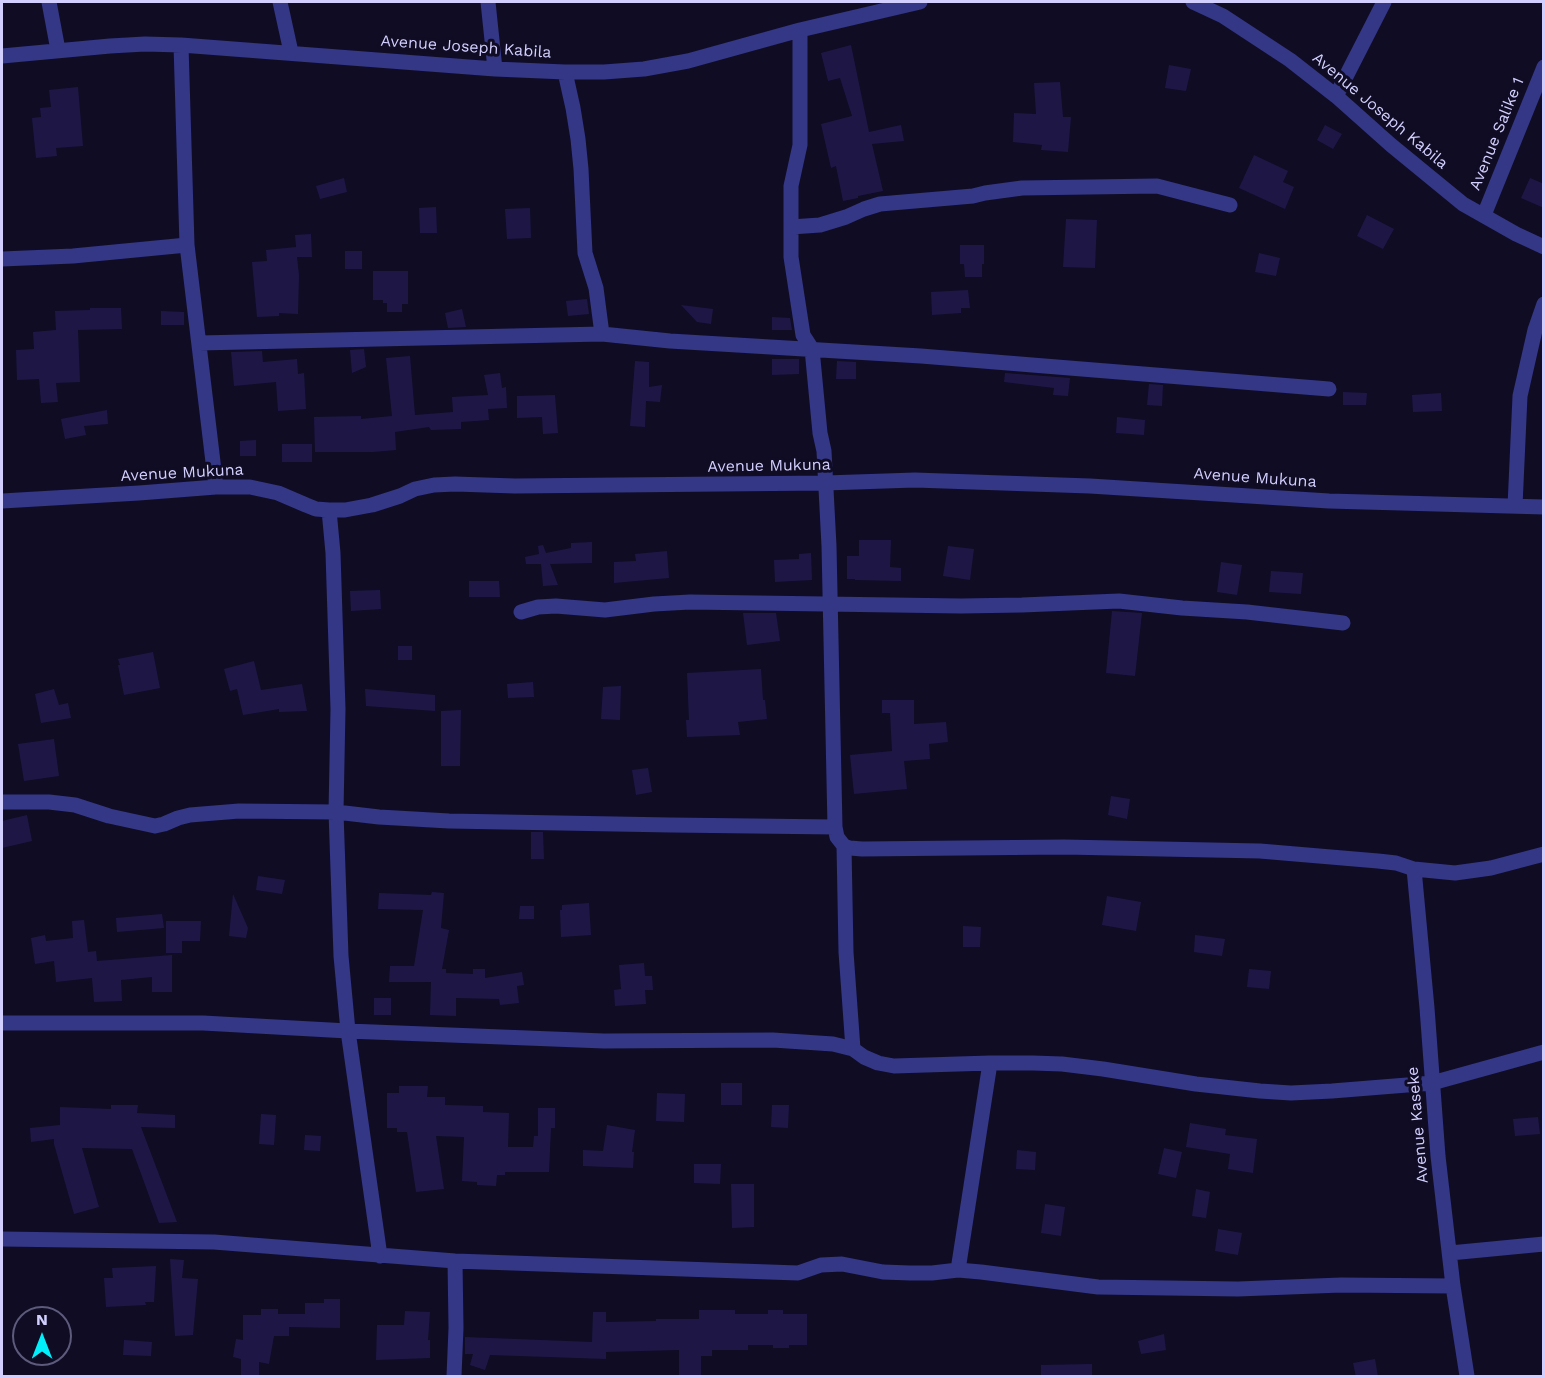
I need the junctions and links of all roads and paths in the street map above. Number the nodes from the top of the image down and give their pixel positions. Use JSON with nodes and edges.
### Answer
{"nodes":[{"id":1,"x":49,"y":2,"type":"edge"},
{"id":2,"x":280,"y":2,"type":"edge"},
{"id":3,"x":488,"y":2,"type":"edge"},
{"id":4,"x":920,"y":2,"type":"edge"},
{"id":5,"x":1384,"y":2,"type":"edge"},
{"id":6,"x":1202,"y":3,"type":"edge"},
{"id":7,"x":800,"y":30,"type":"junction"},
{"id":8,"x":181,"y":45,"type":"junction"},
{"id":9,"x":58,"y":50,"type":"junction"},
{"id":10,"x":291,"y":52,"type":"junction"},
{"id":11,"x":2,"y":56,"type":"edge"},
{"id":12,"x":1544,"y":67,"type":"edge"},
{"id":13,"x":495,"y":69,"type":"junction"},
{"id":14,"x":565,"y":72,"type":"junction"},
{"id":15,"x":1336,"y":96,"type":"junction"},
{"id":16,"x":1230,"y":205,"type":"dead end"},
{"id":17,"x":1484,"y":215,"type":"junction"},
{"id":18,"x":791,"y":227,"type":"junction"},
{"id":19,"x":187,"y":245,"type":"junction"},
{"id":20,"x":1544,"y":247,"type":"edge"},
{"id":21,"x":2,"y":259,"type":"edge"},
{"id":22,"x":1544,"y":304,"type":"edge"},
{"id":23,"x":602,"y":334,"type":"junction"},
{"id":24,"x":199,"y":343,"type":"junction"},
{"id":25,"x":812,"y":349,"type":"junction"},
{"id":26,"x":1329,"y":389,"type":"dead end"},
{"id":27,"x":825,"y":483,"type":"junction"},
{"id":28,"x":216,"y":487,"type":"junction"},
{"id":29,"x":2,"y":501,"type":"edge"},
{"id":30,"x":1515,"y":506,"type":"junction"},
{"id":31,"x":1544,"y":507,"type":"edge"},
{"id":32,"x":329,"y":510,"type":"junction"},
{"id":33,"x":830,"y":604,"type":"junction"},
{"id":34,"x":521,"y":612,"type":"dead end"},
{"id":35,"x":1343,"y":623,"type":"dead end"},
{"id":36,"x":2,"y":802,"type":"edge"},
{"id":37,"x":336,"y":812,"type":"junction"},
{"id":38,"x":835,"y":827,"type":"junction"},
{"id":39,"x":844,"y":846,"type":"junction"},
{"id":40,"x":1544,"y":854,"type":"edge"},
{"id":41,"x":1414,"y":869,"type":"junction"},
{"id":42,"x":2,"y":1023,"type":"edge"},
{"id":43,"x":348,"y":1031,"type":"junction"},
{"id":44,"x":853,"y":1049,"type":"junction"},
{"id":45,"x":1544,"y":1052,"type":"edge"},
{"id":46,"x":990,"y":1062,"type":"junction"},
{"id":47,"x":1432,"y":1083,"type":"junction"},
{"id":48,"x":2,"y":1239,"type":"edge"},
{"id":49,"x":1544,"y":1244,"type":"edge"},
{"id":50,"x":1450,"y":1252,"type":"junction"},
{"id":51,"x":380,"y":1256,"type":"junction"},
{"id":52,"x":455,"y":1261,"type":"junction"},
{"id":53,"x":958,"y":1270,"type":"junction"},
{"id":54,"x":1453,"y":1286,"type":"junction"},
{"id":55,"x":454,"y":1377,"type":"edge"},
{"id":56,"x":1467,"y":1377,"type":"edge"}],
"edges":[{"from":1,"to":9,"type":"street"},
{"from":2,"to":10,"type":"street"},
{"from":3,"to":13,"type":"street"},
{"from":4,"to":7,"type":"street","name":"Avenue Joseph Kabila"},
{"from":5,"to":15,"type":"street"},
{"from":6,"to":15,"type":"street","name":"Avenue Joseph Kabila"},
{"from":7,"to":14,"type":"street","name":"Avenue Joseph Kabila"},
{"from":7,"to":18,"type":"street"},
{"from":8,"to":9,"type":"street","name":"Avenue Joseph Kabila"},
{"from":8,"to":10,"type":"street","name":"Avenue Joseph Kabila"},
{"from":8,"to":19,"type":"street"},
{"from":9,"to":11,"type":"street","name":"Avenue Joseph Kabila"},
{"from":10,"to":13,"type":"street","name":"Avenue Joseph Kabila"},
{"from":12,"to":17,"type":"street","name":"Avenue Salike 1"},
{"from":13,"to":14,"type":"street","name":"Avenue Joseph Kabila"},
{"from":14,"to":23,"type":"street"},
{"from":15,"to":17,"type":"street","name":"Avenue Joseph Kabila"},
{"from":16,"to":18,"type":"street"},
{"from":17,"to":20,"type":"street","name":"Avenue Joseph Kabila"},
{"from":18,"to":25,"type":"street"},
{"from":19,"to":21,"type":"street"},
{"from":19,"to":24,"type":"street"},
{"from":22,"to":30,"type":"street"},
{"from":23,"to":24,"type":"street"},
{"from":23,"to":25,"type":"street"},
{"from":24,"to":28,"type":"street"},
{"from":25,"to":26,"type":"street"},
{"from":25,"to":27,"type":"street"},
{"from":27,"to":30,"type":"street","name":"Avenue Mukuna"},
{"from":27,"to":32,"type":"street","name":"Avenue Mukuna"},
{"from":27,"to":33,"type":"street"},
{"from":28,"to":29,"type":"street","name":"Avenue Mukuna"},
{"from":28,"to":32,"type":"street","name":"Avenue Mukuna"},
{"from":30,"to":31,"type":"street","name":"Avenue Mukuna"},
{"from":32,"to":37,"type":"street"},
{"from":33,"to":34,"type":"street"},
{"from":33,"to":35,"type":"street"},
{"from":33,"to":38,"type":"street"},
{"from":36,"to":37,"type":"street"},
{"from":37,"to":38,"type":"street"},
{"from":37,"to":43,"type":"street"},
{"from":38,"to":39,"type":"street"},
{"from":39,"to":41,"type":"street"},
{"from":39,"to":44,"type":"street"},
{"from":40,"to":41,"type":"street"},
{"from":41,"to":47,"type":"street","name":"Avenue Kaseke"},
{"from":42,"to":43,"type":"street"},
{"from":43,"to":44,"type":"street"},
{"from":43,"to":51,"type":"street"},
{"from":44,"to":46,"type":"street"},
{"from":45,"to":47,"type":"street"},
{"from":46,"to":47,"type":"street"},
{"from":46,"to":53,"type":"street"},
{"from":47,"to":50,"type":"street","name":"Avenue Kaseke"},
{"from":48,"to":51,"type":"street"},
{"from":49,"to":50,"type":"street"},
{"from":50,"to":54,"type":"street","name":"Avenue Kaseke"},
{"from":51,"to":52,"type":"street"},
{"from":52,"to":53,"type":"street"},
{"from":52,"to":55,"type":"street"},
{"from":53,"to":54,"type":"street"},
{"from":54,"to":56,"type":"street","name":"Avenue Kaseke"}]}
